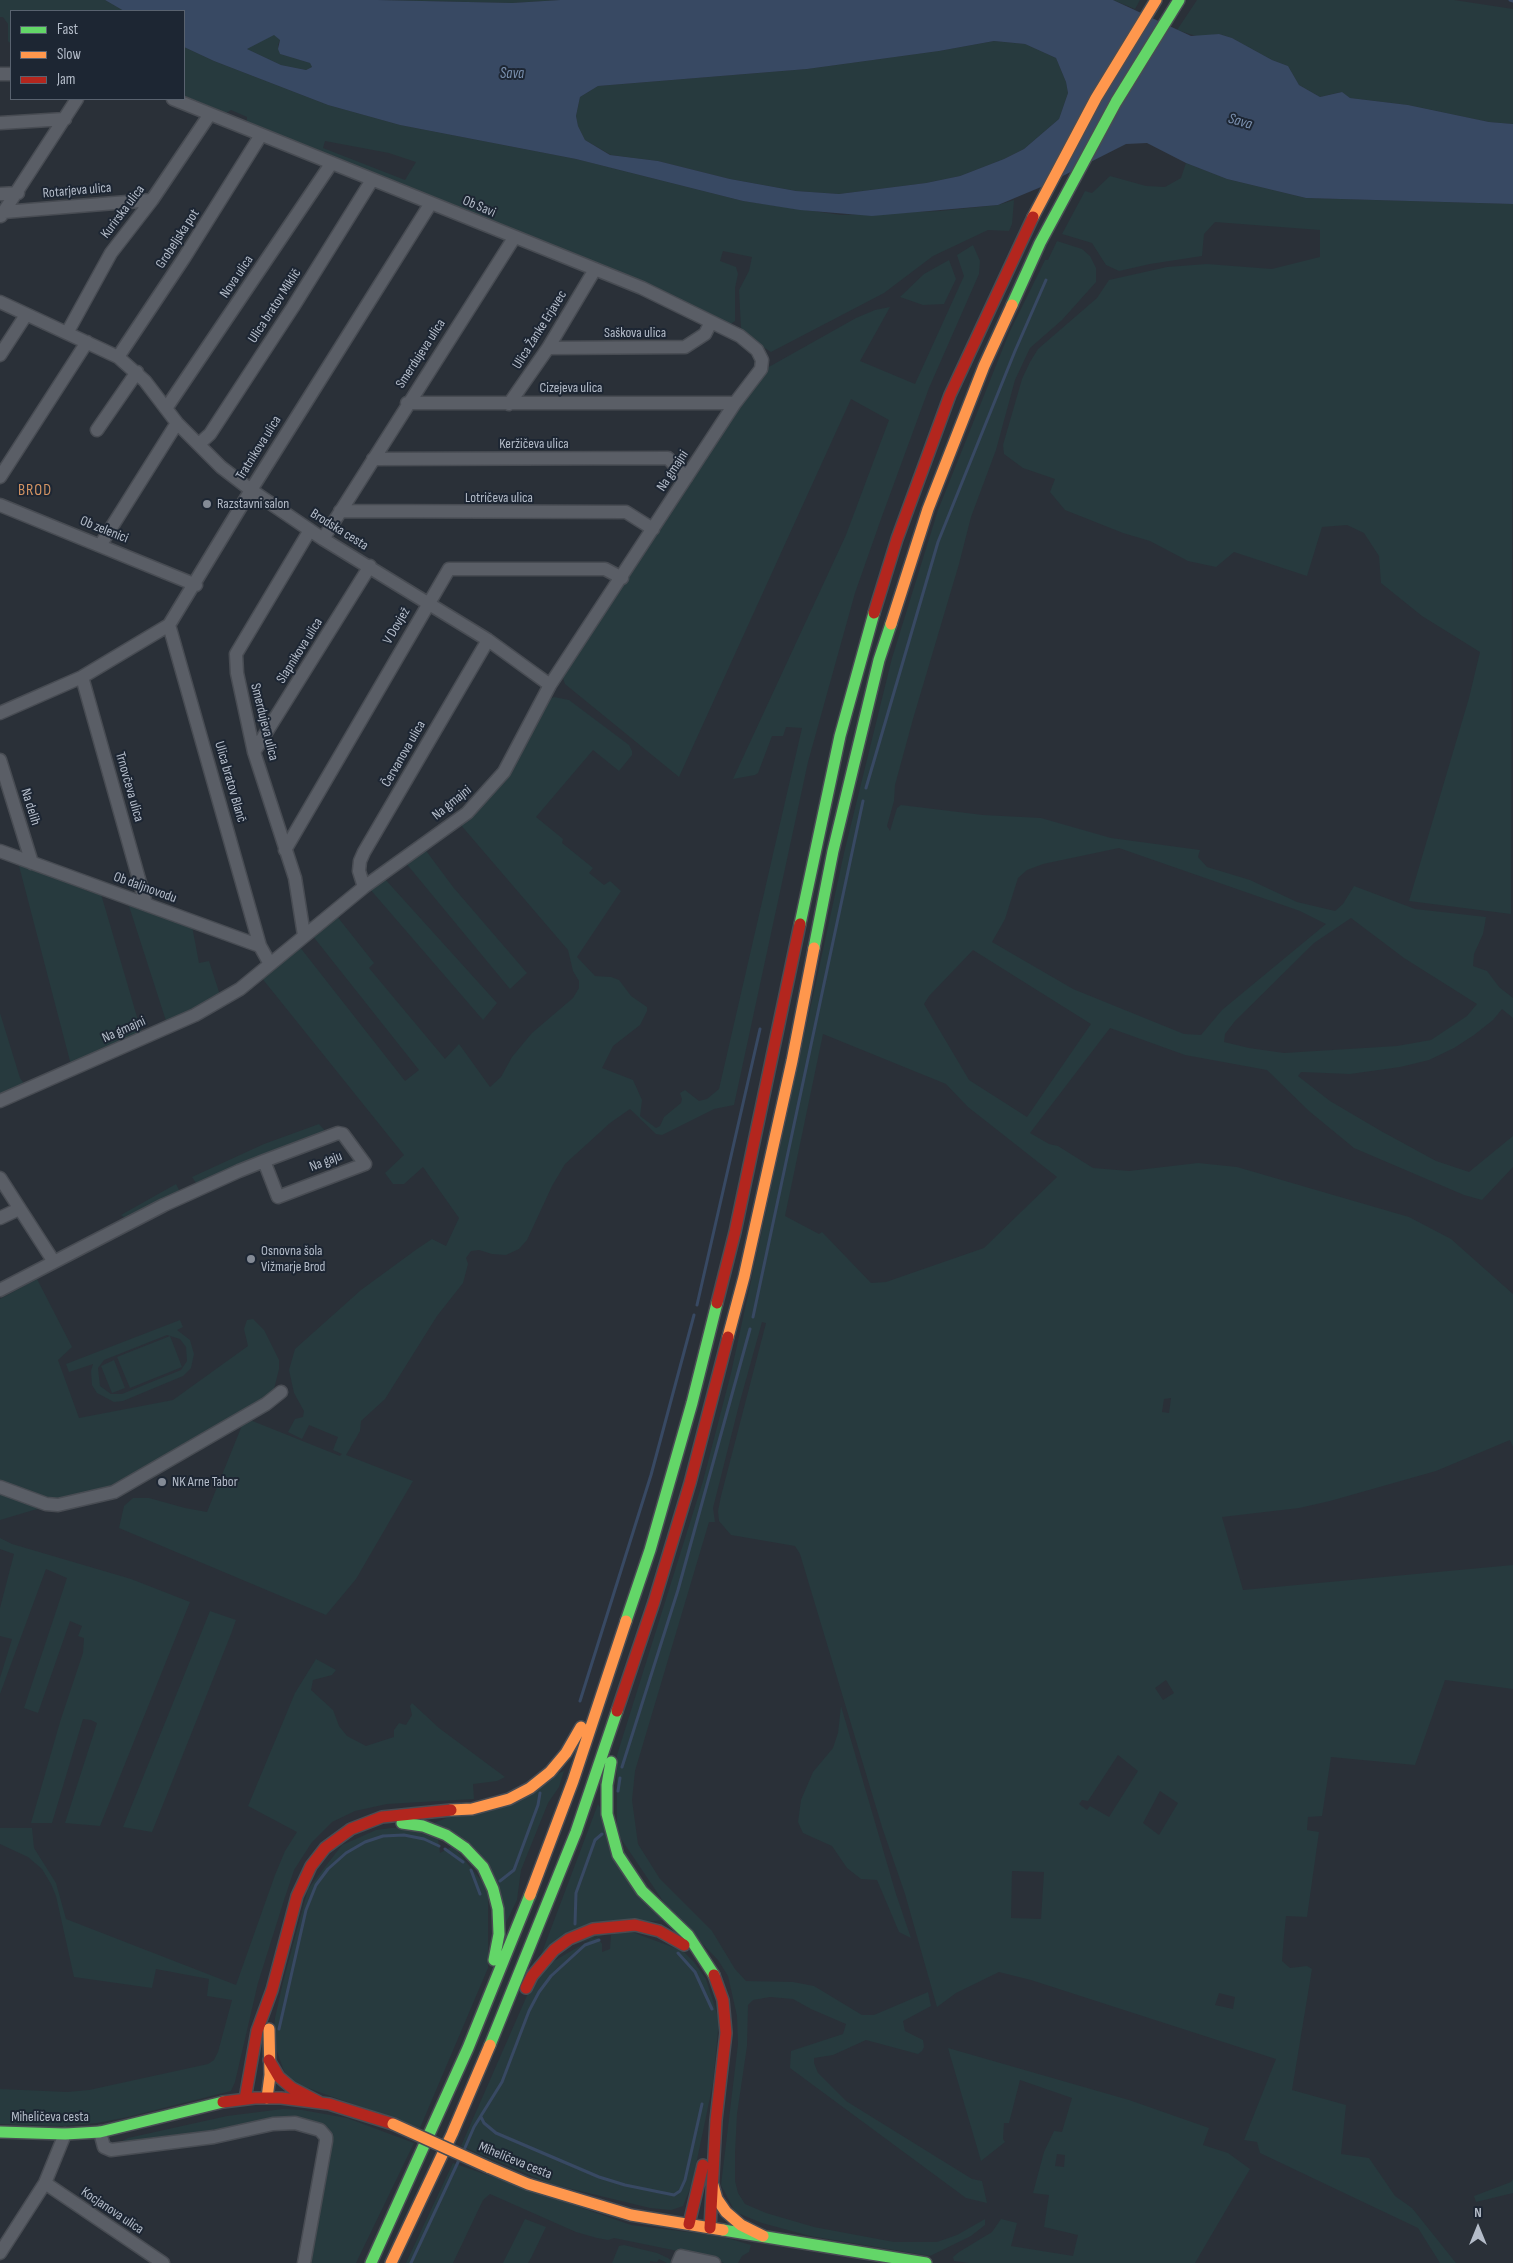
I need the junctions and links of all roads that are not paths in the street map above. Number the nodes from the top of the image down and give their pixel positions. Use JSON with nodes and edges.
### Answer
{"nodes":[{"id":1,"x":1156,"y":0,"type":"edge"},
{"id":2,"x":1179,"y":0,"type":"edge"},
{"id":3,"x":76,"y":100,"type":"edge"},
{"id":4,"x":175,"y":100,"type":"edge"},
{"id":5,"x":210,"y":114,"type":"junction"},
{"id":6,"x":65,"y":119,"type":"junction"},
{"id":7,"x":0,"y":123,"type":"edge"},
{"id":8,"x":261,"y":135,"type":"junction"},
{"id":9,"x":331,"y":164,"type":"junction"},
{"id":10,"x":372,"y":180,"type":"junction"},
{"id":11,"x":18,"y":193,"type":"junction"},
{"id":12,"x":0,"y":194,"type":"edge"},
{"id":13,"x":152,"y":200,"type":"junction"},
{"id":14,"x":432,"y":203,"type":"junction"},
{"id":15,"x":2,"y":215,"type":"edge"},
{"id":16,"x":514,"y":238,"type":"junction"},
{"id":17,"x":594,"y":270,"type":"junction"},
{"id":18,"x":0,"y":302,"type":"edge"},
{"id":19,"x":26,"y":314,"type":"junction"},
{"id":20,"x":711,"y":322,"type":"junction"},
{"id":21,"x":67,"y":333,"type":"junction"},
{"id":22,"x":87,"y":342,"type":"junction"},
{"id":23,"x":548,"y":348,"type":"junction"},
{"id":24,"x":0,"y":355,"type":"edge"},
{"id":25,"x":118,"y":357,"type":"junction"},
{"id":26,"x":762,"y":360,"type":"joint"},
{"id":27,"x":137,"y":372,"type":"junction"},
{"id":28,"x":407,"y":403,"type":"junction"},
{"id":29,"x":735,"y":403,"type":"junction"},
{"id":30,"x":510,"y":404,"type":"junction"},
{"id":31,"x":167,"y":407,"type":"junction"},
{"id":32,"x":177,"y":423,"type":"junction"},
{"id":33,"x":97,"y":430,"type":"dead end"},
{"id":34,"x":199,"y":444,"type":"junction"},
{"id":35,"x":373,"y":459,"type":"junction"},
{"id":36,"x":0,"y":477,"type":"edge"},
{"id":37,"x":686,"y":478,"type":"junction"},
{"id":38,"x":251,"y":490,"type":"junction"},
{"id":39,"x":0,"y":505,"type":"edge"},
{"id":40,"x":340,"y":511,"type":"junction"},
{"id":41,"x":653,"y":529,"type":"junction"},
{"id":42,"x":310,"y":530,"type":"junction"},
{"id":43,"x":323,"y":538,"type":"junction"},
{"id":44,"x":101,"y":544,"type":"junction"},
{"id":45,"x":370,"y":566,"type":"junction"},
{"id":46,"x":622,"y":578,"type":"junction"},
{"id":47,"x":196,"y":584,"type":"junction"},
{"id":48,"x":428,"y":601,"type":"junction"},
{"id":49,"x":169,"y":625,"type":"junction"},
{"id":50,"x":488,"y":640,"type":"junction"},
{"id":51,"x":82,"y":677,"type":"junction"},
{"id":52,"x":550,"y":685,"type":"junction"},
{"id":53,"x":0,"y":712,"type":"edge"},
{"id":54,"x":254,"y":752,"type":"junction"},
{"id":55,"x":0,"y":760,"type":"edge"},
{"id":56,"x":285,"y":850,"type":"junction"},
{"id":57,"x":0,"y":851,"type":"edge"},
{"id":58,"x":32,"y":863,"type":"junction"},
{"id":59,"x":364,"y":886,"type":"junction"},
{"id":60,"x":146,"y":904,"type":"junction"},
{"id":61,"x":304,"y":935,"type":"junction"},
{"id":62,"x":260,"y":946,"type":"junction"},
{"id":63,"x":270,"y":964,"type":"junction"},
{"id":64,"x":0,"y":1102,"type":"edge"},
{"id":65,"x":264,"y":1161,"type":"junction"},
{"id":66,"x":0,"y":1178,"type":"edge"},
{"id":67,"x":19,"y":1209,"type":"junction"},
{"id":68,"x":0,"y":1218,"type":"edge"},
{"id":69,"x":54,"y":1262,"type":"junction"},
{"id":70,"x":0,"y":1290,"type":"edge"},
{"id":71,"x":282,"y":1392,"type":"dead end"},
{"id":72,"x":0,"y":1487,"type":"edge"},
{"id":73,"x":635,"y":1661,"type":"junction"},
{"id":74,"x":608,"y":1680,"type":"junction"},
{"id":75,"x":363,"y":1824,"type":"junction"},
{"id":76,"x":706,"y":1962,"type":"junction"},
{"id":77,"x":272,"y":1990,"type":"junction"},
{"id":78,"x":468,"y":2048,"type":"junction"},
{"id":79,"x":487,"y":2053,"type":"junction"},
{"id":80,"x":270,"y":2060,"type":"junction"},
{"id":81,"x":267,"y":2098,"type":"junction"},
{"id":82,"x":245,"y":2099,"type":"junction"},
{"id":83,"x":319,"y":2102,"type":"junction"},
{"id":84,"x":716,"y":2120,"type":"junction"},
{"id":85,"x":0,"y":2132,"type":"edge"},
{"id":86,"x":100,"y":2132,"type":"junction"},
{"id":87,"x":65,"y":2134,"type":"junction"},
{"id":88,"x":45,"y":2184,"type":"junction"},
{"id":89,"x":713,"y":2184,"type":"junction"},
{"id":90,"x":689,"y":2224,"type":"junction"},
{"id":91,"x":710,"y":2228,"type":"junction"},
{"id":92,"x":763,"y":2236,"type":"junction"},
{"id":93,"x":0,"y":2253,"type":"edge"},
{"id":94,"x":895,"y":2260,"type":"edge"},
{"id":95,"x":163,"y":2263,"type":"edge"},
{"id":96,"x":304,"y":2263,"type":"edge"},
{"id":97,"x":370,"y":2263,"type":"edge"},
{"id":98,"x":392,"y":2263,"type":"edge"},
{"id":99,"x":678,"y":2263,"type":"edge"},
{"id":100,"x":714,"y":2263,"type":"edge"},
{"id":101,"x":926,"y":2263,"type":"edge"}],
"edges":[{"from":1,"to":74,"type":"main road"},
{"from":2,"to":73,"type":"main road"},
{"from":3,"to":6,"type":"street"},
{"from":4,"to":5,"type":"street","name":"Ob Savi"},
{"from":5,"to":8,"type":"street","name":"Ob Savi"},
{"from":5,"to":13,"type":"street","name":"Kurirska ulica"},
{"from":6,"to":7,"type":"street"},
{"from":6,"to":11,"type":"street"},
{"from":8,"to":9,"type":"street","name":"Ob Savi"},
{"from":8,"to":25,"type":"street","name":"Grobeljska pot"},
{"from":9,"to":10,"type":"street","name":"Ob Savi"},
{"from":9,"to":31,"type":"street","name":"Nova ulica"},
{"from":10,"to":14,"type":"street","name":"Ob Savi"},
{"from":10,"to":34,"type":"street","name":"Ulica bratov Miklič"},
{"from":11,"to":12,"type":"street"},
{"from":11,"to":15,"type":"street"},
{"from":13,"to":15,"type":"street","name":"Rotarjeva ulica"},
{"from":13,"to":21,"type":"street","name":"Kurirska ulica"},
{"from":14,"to":16,"type":"street","name":"Ob Savi"},
{"from":14,"to":38,"type":"street","name":"Tratnikova ulica"},
{"from":16,"to":17,"type":"street","name":"Ob Savi"},
{"from":16,"to":28,"type":"street","name":"Smerdujeva ulica"},
{"from":17,"to":20,"type":"street","name":"Ob Savi"},
{"from":17,"to":23,"type":"street","name":"Ulica Žanke Erjavec"},
{"from":18,"to":19,"type":"street","name":"Brodska cesta"},
{"from":19,"to":21,"type":"street","name":"Brodska cesta"},
{"from":19,"to":24,"type":"street"},
{"from":20,"to":23,"type":"street","name":"Saškova ulica"},
{"from":20,"to":26,"type":"street","name":"Ob Savi"},
{"from":21,"to":22,"type":"street","name":"Brodska cesta"},
{"from":22,"to":25,"type":"street","name":"Brodska cesta"},
{"from":22,"to":36,"type":"street"},
{"from":23,"to":30,"type":"street","name":"Ulica Žanke Erjavec"},
{"from":25,"to":27,"type":"street","name":"Brodska cesta"},
{"from":26,"to":29,"type":"street","name":"Na gmajni"},
{"from":27,"to":31,"type":"street","name":"Brodska cesta"},
{"from":27,"to":33,"type":"street"},
{"from":28,"to":30,"type":"street","name":"Cizejeva ulica"},
{"from":28,"to":35,"type":"street","name":"Smerdujeva ulica"},
{"from":29,"to":30,"type":"street","name":"Cizejeva ulica"},
{"from":29,"to":37,"type":"street","name":"Na gmajni"},
{"from":31,"to":32,"type":"street","name":"Brodska cesta"},
{"from":32,"to":34,"type":"street","name":"Brodska cesta"},
{"from":32,"to":44,"type":"street"},
{"from":34,"to":38,"type":"street","name":"Brodska cesta"},
{"from":35,"to":37,"type":"street","name":"Keržičeva ulica"},
{"from":35,"to":40,"type":"street","name":"Smerdujeva ulica"},
{"from":37,"to":41,"type":"street","name":"Na gmajni"},
{"from":38,"to":42,"type":"street","name":"Brodska cesta"},
{"from":38,"to":47,"type":"street","name":"Tratnikova ulica"},
{"from":39,"to":44,"type":"street","name":"Ob zelenici"},
{"from":40,"to":41,"type":"street","name":"Lotričeva ulica"},
{"from":40,"to":43,"type":"street","name":"Smerdujeva ulica"},
{"from":41,"to":46,"type":"street","name":"Na gmajni"},
{"from":42,"to":43,"type":"street","name":"Brodska cesta"},
{"from":42,"to":54,"type":"street","name":"Smerdujeva ulica"},
{"from":43,"to":45,"type":"street","name":"Brodska cesta"},
{"from":44,"to":47,"type":"street","name":"Ob zelenici"},
{"from":45,"to":48,"type":"street","name":"Brodska cesta"},
{"from":45,"to":54,"type":"street","name":"Slapnikova ulica"},
{"from":46,"to":48,"type":"street","name":"V Dovjež"},
{"from":46,"to":52,"type":"street","name":"Na gmajni"},
{"from":47,"to":49,"type":"street","name":"Tratnikova ulica"},
{"from":48,"to":50,"type":"street","name":"Brodska cesta"},
{"from":48,"to":56,"type":"street","name":"V Dovjež"},
{"from":49,"to":51,"type":"street","name":"Tratnikova ulica"},
{"from":49,"to":62,"type":"street","name":"Ulica bratov Blanč"},
{"from":50,"to":52,"type":"street","name":"Brodska cesta"},
{"from":50,"to":59,"type":"street","name":"Červanova ulica"},
{"from":51,"to":53,"type":"street","name":"Tratnikova ulica"},
{"from":51,"to":60,"type":"street","name":"Trnovčeva ulica"},
{"from":52,"to":59,"type":"street","name":"Na gmajni"},
{"from":54,"to":56,"type":"street","name":"Smerdujeva ulica"},
{"from":55,"to":58,"type":"street","name":"Na delih"},
{"from":56,"to":61,"type":"street","name":"Smerdujeva ulica"},
{"from":57,"to":58,"type":"street","name":"Ob daljnovodu"},
{"from":58,"to":60,"type":"street","name":"Ob daljnovodu"},
{"from":59,"to":61,"type":"street","name":"Na gmajni"},
{"from":60,"to":62,"type":"street","name":"Ob daljnovodu"},
{"from":61,"to":63,"type":"street","name":"Na gmajni"},
{"from":62,"to":63,"type":"street"},
{"from":63,"to":64,"type":"street","name":"Na gmajni"},
{"from":65,"to":65,"type":"street","name":"Na gaju"},
{"from":65,"to":69,"type":"street","name":"Na gaju"},
{"from":66,"to":67,"type":"street"},
{"from":67,"to":68,"type":"street"},
{"from":67,"to":69,"type":"street"},
{"from":69,"to":70,"type":"street","name":"Na gaju"},
{"from":71,"to":72,"type":"street"},
{"from":73,"to":76,"type":"main road"},
{"from":73,"to":79,"type":"main road"},
{"from":74,"to":75,"type":"main road"},
{"from":74,"to":78,"type":"main road"},
{"from":75,"to":77,"type":"main road"},
{"from":75,"to":78,"type":"main road"},
{"from":76,"to":79,"type":"main road"},
{"from":76,"to":84,"type":"main road"},
{"from":77,"to":80,"type":"main road"},
{"from":77,"to":82,"type":"main road"},
{"from":78,"to":97,"type":"main road"},
{"from":79,"to":98,"type":"main road"},
{"from":80,"to":81,"type":"main road"},
{"from":80,"to":83,"type":"main road"},
{"from":81,"to":82,"type":"main road","name":"Miheličeva cesta"},
{"from":81,"to":83,"type":"main road","name":"Miheličeva cesta"},
{"from":82,"to":86,"type":"main road","name":"Miheličeva cesta"},
{"from":83,"to":90,"type":"main road","name":"Miheličeva cesta","bridge":true},
{"from":84,"to":89,"type":"main road"},
{"from":84,"to":90,"type":"main road"},
{"from":85,"to":87,"type":"main road","name":"Miheličeva cesta"},
{"from":86,"to":87,"type":"main road","name":"Miheličeva cesta"},
{"from":86,"to":96,"type":"street","name":"Miheličeva cesta"},
{"from":87,"to":88,"type":"street"},
{"from":88,"to":93,"type":"street"},
{"from":88,"to":95,"type":"street","name":"Kocjanova ulica"},
{"from":89,"to":91,"type":"main road"},
{"from":89,"to":92,"type":"main road"},
{"from":90,"to":91,"type":"main road","name":"Miheličeva cesta"},
{"from":91,"to":92,"type":"main road","name":"Miheličeva cesta"},
{"from":92,"to":94,"type":"main road","name":"Miheličeva cesta"},
{"from":94,"to":101,"type":"main road","name":"Miheličeva cesta"},
{"from":99,"to":100,"type":"street"}]}
